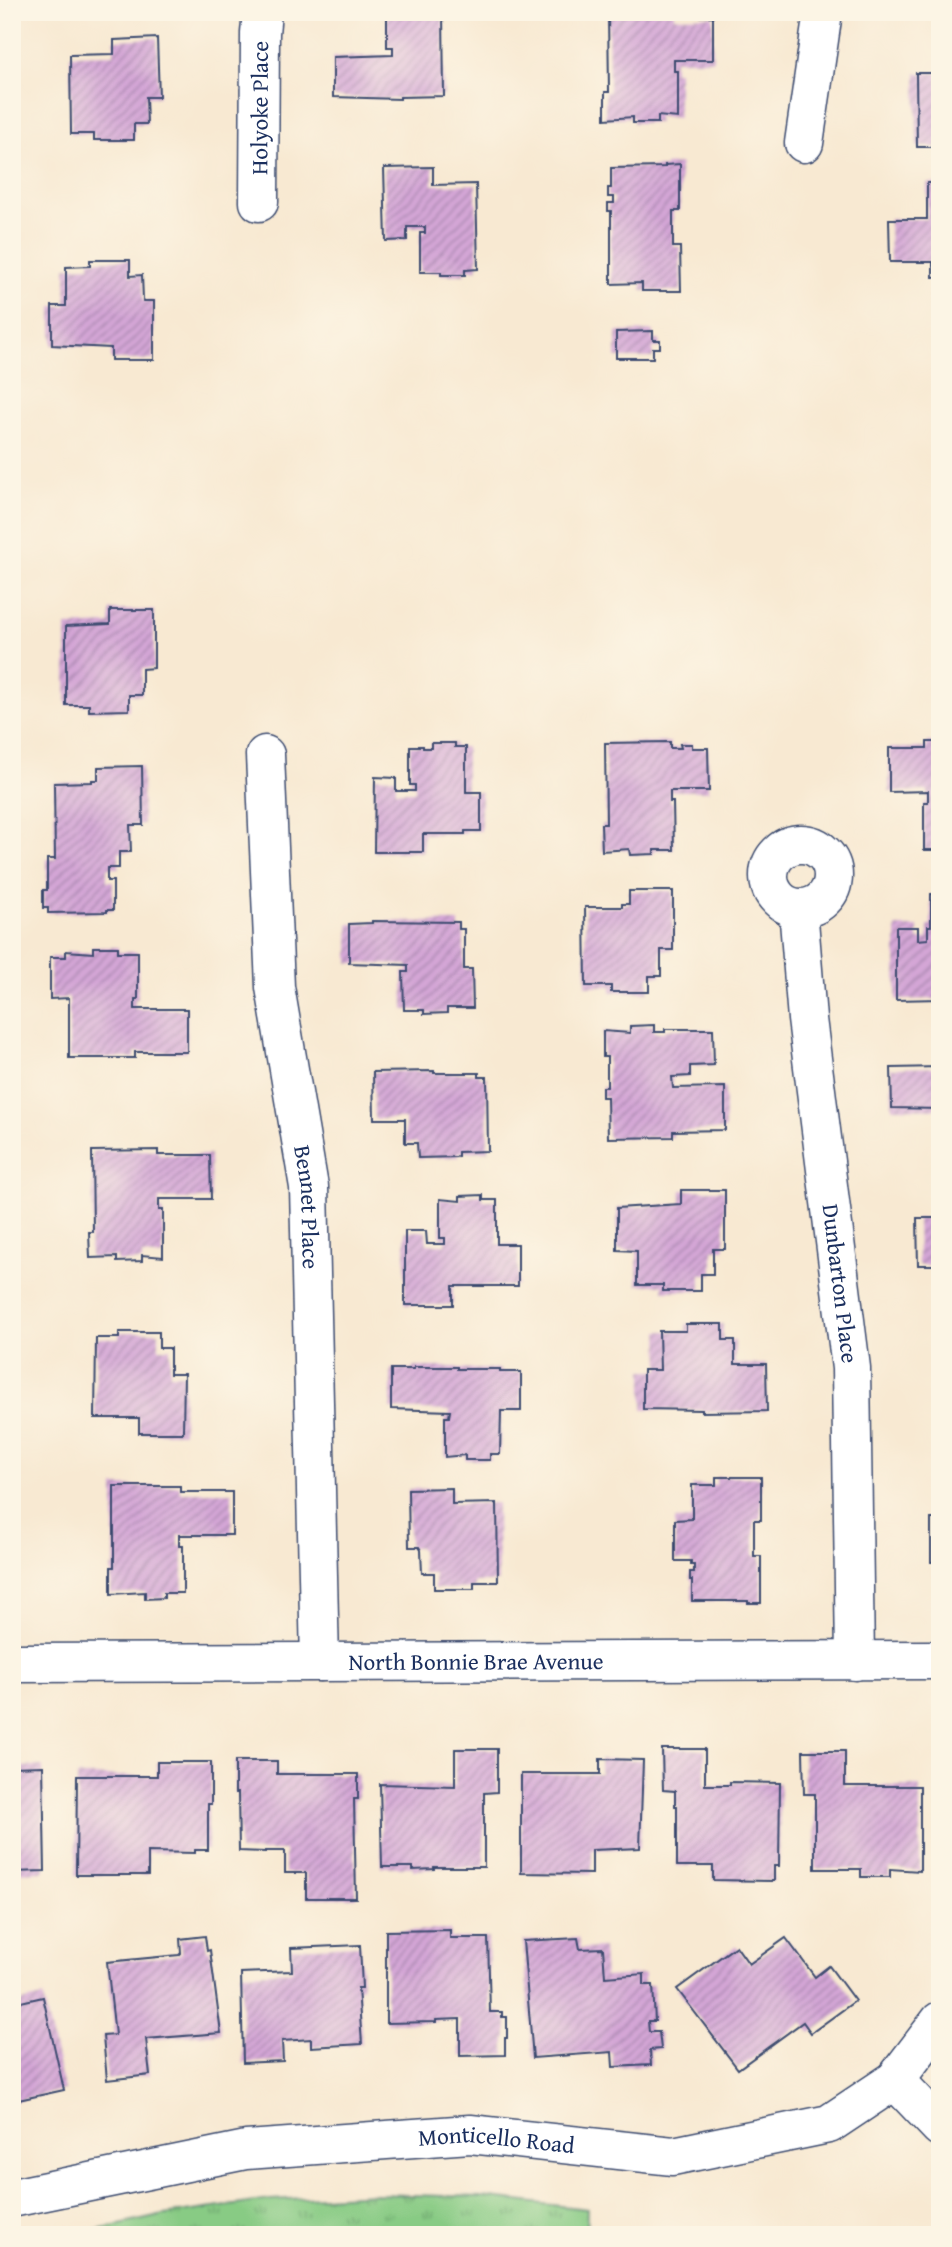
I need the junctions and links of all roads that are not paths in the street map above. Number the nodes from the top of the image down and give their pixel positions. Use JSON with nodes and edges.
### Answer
{"nodes":[{"id":1,"x":262,"y":12,"type":"edge"},
{"id":2,"x":823,"y":12,"type":"edge"},
{"id":3,"x":804,"y":143,"type":"dead end"},
{"id":4,"x":259,"y":202,"type":"dead end"},
{"id":5,"x":265,"y":755,"type":"dead end"},
{"id":6,"x":798,"y":908,"type":"dead end"},
{"id":7,"x":940,"y":1660,"type":"edge"},
{"id":8,"x":855,"y":1661,"type":"junction"},
{"id":9,"x":320,"y":1662,"type":"junction"},
{"id":10,"x":12,"y":1663,"type":"edge"},
{"id":11,"x":940,"y":2021,"type":"edge"},
{"id":12,"x":895,"y":2080,"type":"junction"},
{"id":13,"x":940,"y":2127,"type":"edge"},
{"id":14,"x":12,"y":2198,"type":"edge"}],
"edges":[{"from":1,"to":4,"type":"street","name":"Holyoke Place"},
{"from":2,"to":3,"type":"street"},
{"from":5,"to":9,"type":"street","name":"Bennet Place"},
{"from":6,"to":8,"type":"street","name":"Dunbarton Place"},
{"from":7,"to":8,"type":"street","name":"North Bonnie Brae Avenue"},
{"from":8,"to":9,"type":"street","name":"North Bonnie Brae Avenue"},
{"from":9,"to":10,"type":"street","name":"North Bonnie Brae Avenue"},
{"from":11,"to":12,"type":"street","name":"Monticello Road"},
{"from":12,"to":13,"type":"street"},
{"from":12,"to":14,"type":"street","name":"Monticello Road"}]}
